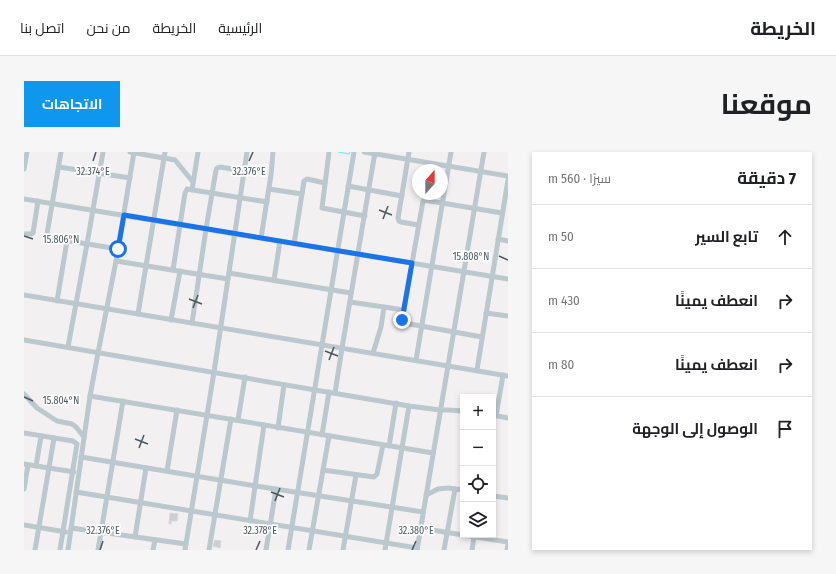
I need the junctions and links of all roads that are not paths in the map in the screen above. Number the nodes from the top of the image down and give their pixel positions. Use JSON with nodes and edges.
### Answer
{"nodes":[{"id":1,"x":27,"y":152,"type":"edge"},
{"id":2,"x":62,"y":152,"type":"edge"},
{"id":3,"x":103,"y":152,"type":"edge"},
{"id":4,"x":133,"y":152,"type":"edge"},
{"id":5,"x":165,"y":152,"type":"edge"},
{"id":6,"x":198,"y":152,"type":"edge"},
{"id":7,"x":247,"y":152,"type":"edge"},
{"id":8,"x":273,"y":152,"type":"edge"},
{"id":9,"x":329,"y":152,"type":"edge"},
{"id":10,"x":354,"y":152,"type":"edge"},
{"id":11,"x":364,"y":152,"type":"edge"},
{"id":12,"x":409,"y":152,"type":"edge"},
{"id":13,"x":451,"y":152,"type":"edge"},
{"id":14,"x":484,"y":152,"type":"edge"},
{"id":15,"x":375,"y":153,"type":"edge"},
{"id":16,"x":164,"y":158,"type":"junction"},
{"id":17,"x":408,"y":159,"type":"junction"},
{"id":18,"x":25,"y":162,"type":"edge"},
{"id":19,"x":437,"y":164,"type":"edge"},
{"id":20,"x":448,"y":166,"type":"joint"},
{"id":21,"x":59,"y":167,"type":"junction"},
{"id":22,"x":24,"y":169,"type":"edge"},
{"id":23,"x":244,"y":171,"type":"junction"},
{"id":24,"x":480,"y":172,"type":"junction"},
{"id":25,"x":99,"y":173,"type":"junction"},
{"id":26,"x":508,"y":176,"type":"edge"},
{"id":27,"x":130,"y":178,"type":"junction"},
{"id":28,"x":508,"y":180,"type":"edge"},
{"id":29,"x":193,"y":182,"type":"junction"},
{"id":30,"x":325,"y":183,"type":"junction"},
{"id":31,"x":348,"y":186,"type":"junction"},
{"id":32,"x":269,"y":189,"type":"junction"},
{"id":33,"x":192,"y":190,"type":"junction"},
{"id":34,"x":369,"y":190,"type":"junction"},
{"id":35,"x":212,"y":194,"type":"junction"},
{"id":36,"x":302,"y":194,"type":"junction"},
{"id":37,"x":402,"y":196,"type":"junction"},
{"id":38,"x":240,"y":198,"type":"junction"},
{"id":39,"x":24,"y":199,"type":"edge"},
{"id":40,"x":442,"y":200,"type":"edge"},
{"id":41,"x":38,"y":201,"type":"junction"},
{"id":42,"x":267,"y":202,"type":"junction"},
{"id":43,"x":442,"y":203,"type":"junction"},
{"id":44,"x":53,"y":204,"type":"junction"},
{"id":45,"x":474,"y":208,"type":"junction"},
{"id":46,"x":93,"y":210,"type":"junction"},
{"id":47,"x":344,"y":213,"type":"junction"},
{"id":48,"x":502,"y":213,"type":"junction"},
{"id":49,"x":124,"y":215,"type":"junction"},
{"id":50,"x":365,"y":216,"type":"junction"},
{"id":51,"x":154,"y":220,"type":"junction"},
{"id":52,"x":180,"y":224,"type":"junction"},
{"id":53,"x":418,"y":225,"type":"junction"},
{"id":54,"x":206,"y":229,"type":"junction"},
{"id":55,"x":24,"y":234,"type":"edge"},
{"id":56,"x":234,"y":234,"type":"junction"},
{"id":57,"x":261,"y":238,"type":"junction"},
{"id":58,"x":498,"y":239,"type":"junction"},
{"id":59,"x":67,"y":241,"type":"junction"},
{"id":60,"x":280,"y":241,"type":"junction"},
{"id":61,"x":508,"y":241,"type":"edge"},
{"id":62,"x":87,"y":244,"type":"junction"},
{"id":63,"x":294,"y":244,"type":"junction"},
{"id":64,"x":118,"y":249,"type":"junction"},
{"id":65,"x":337,"y":251,"type":"junction"},
{"id":66,"x":358,"y":254,"type":"junction"},
{"id":67,"x":116,"y":261,"type":"junction"},
{"id":68,"x":412,"y":263,"type":"junction"},
{"id":69,"x":146,"y":266,"type":"junction"},
{"id":70,"x":432,"y":267,"type":"junction"},
{"id":71,"x":173,"y":270,"type":"junction"},
{"id":72,"x":180,"y":271,"type":"junction"},
{"id":73,"x":463,"y":272,"type":"junction"},
{"id":74,"x":229,"y":273,"type":"junction"},
{"id":75,"x":200,"y":274,"type":"junction"},
{"id":76,"x":492,"y":276,"type":"junction"},
{"id":77,"x":228,"y":279,"type":"junction"},
{"id":78,"x":508,"y":279,"type":"edge"},
{"id":79,"x":274,"y":280,"type":"junction"},
{"id":80,"x":330,"y":289,"type":"junction"},
{"id":81,"x":351,"y":293,"type":"junction"},
{"id":82,"x":24,"y":295,"type":"edge"},
{"id":83,"x":57,"y":301,"type":"junction"},
{"id":84,"x":350,"y":302,"type":"junction"},
{"id":85,"x":76,"y":304,"type":"junction"},
{"id":86,"x":384,"y":307,"type":"junction"},
{"id":87,"x":107,"y":309,"type":"junction"},
{"id":88,"x":404,"y":310,"type":"junction"},
{"id":89,"x":486,"y":313,"type":"junction"},
{"id":90,"x":138,"y":314,"type":"junction"},
{"id":91,"x":508,"y":316,"type":"edge"},
{"id":92,"x":172,"y":320,"type":"junction"},
{"id":93,"x":192,"y":323,"type":"junction"},
{"id":94,"x":422,"y":326,"type":"junction"},
{"id":95,"x":220,"y":328,"type":"junction"},
{"id":96,"x":453,"y":332,"type":"junction"},
{"id":97,"x":482,"y":337,"type":"junction"},
{"id":98,"x":24,"y":340,"type":"edge"},
{"id":99,"x":322,"y":344,"type":"junction"},
{"id":100,"x":68,"y":347,"type":"junction"},
{"id":101,"x":342,"y":348,"type":"junction"},
{"id":102,"x":98,"y":353,"type":"junction"},
{"id":103,"x":373,"y":353,"type":"junction"},
{"id":104,"x":416,"y":360,"type":"junction"},
{"id":105,"x":448,"y":365,"type":"junction"},
{"id":106,"x":477,"y":370,"type":"junction"},
{"id":107,"x":214,"y":372,"type":"junction"},
{"id":108,"x":505,"y":375,"type":"edge"},
{"id":109,"x":245,"y":377,"type":"junction"},
{"id":110,"x":284,"y":384,"type":"junction"},
{"id":111,"x":315,"y":389,"type":"junction"},
{"id":112,"x":329,"y":392,"type":"junction"},
{"id":113,"x":335,"y":393,"type":"junction"},
{"id":114,"x":24,"y":394,"type":"edge"},
{"id":115,"x":90,"y":396,"type":"junction"},
{"id":116,"x":123,"y":401,"type":"junction"},
{"id":117,"x":396,"y":403,"type":"junction"},
{"id":118,"x":409,"y":406,"type":"junction"},
{"id":119,"x":496,"y":409,"type":"edge"},
{"id":120,"x":177,"y":410,"type":"junction"},
{"id":121,"x":440,"y":410,"type":"junction"},
{"id":122,"x":460,"y":411,"type":"edge"},
{"id":123,"x":207,"y":415,"type":"junction"},
{"id":124,"x":496,"y":416,"type":"edge"},
{"id":125,"x":508,"y":418,"type":"edge"},
{"id":126,"x":231,"y":419,"type":"junction"},
{"id":127,"x":238,"y":420,"type":"junction"},
{"id":128,"x":264,"y":425,"type":"junction"},
{"id":129,"x":278,"y":428,"type":"junction"},
{"id":130,"x":307,"y":432,"type":"junction"},
{"id":131,"x":24,"y":433,"type":"edge"},
{"id":132,"x":322,"y":435,"type":"junction"},
{"id":133,"x":41,"y":436,"type":"junction"},
{"id":134,"x":329,"y":436,"type":"junction"},
{"id":135,"x":84,"y":437,"type":"junction"},
{"id":136,"x":54,"y":438,"type":"junction"},
{"id":137,"x":383,"y":445,"type":"junction"},
{"id":138,"x":389,"y":446,"type":"junction"},
{"id":139,"x":402,"y":448,"type":"junction"},
{"id":140,"x":433,"y":453,"type":"junction"},
{"id":141,"x":81,"y":457,"type":"junction"},
{"id":142,"x":113,"y":462,"type":"junction"},
{"id":143,"x":26,"y":464,"type":"edge"},
{"id":144,"x":36,"y":466,"type":"junction"},
{"id":145,"x":49,"y":468,"type":"junction"},
{"id":146,"x":146,"y":468,"type":"junction"},
{"id":147,"x":323,"y":470,"type":"junction"},
{"id":148,"x":167,"y":471,"type":"junction"},
{"id":149,"x":73,"y":472,"type":"junction"},
{"id":150,"x":79,"y":473,"type":"junction"},
{"id":151,"x":356,"y":475,"type":"junction"},
{"id":152,"x":197,"y":476,"type":"junction"},
{"id":153,"x":220,"y":480,"type":"junction"},
{"id":154,"x":256,"y":486,"type":"junction"},
{"id":155,"x":24,"y":489,"type":"edge"},
{"id":156,"x":276,"y":489,"type":"junction"},
{"id":157,"x":455,"y":489,"type":"junction"},
{"id":158,"x":460,"y":490,"type":"edge"},
{"id":159,"x":76,"y":492,"type":"junction"},
{"id":160,"x":297,"y":492,"type":"junction"},
{"id":161,"x":426,"y":495,"type":"junction"},
{"id":162,"x":319,"y":496,"type":"junction"},
{"id":163,"x":496,"y":496,"type":"edge"},
{"id":164,"x":107,"y":497,"type":"junction"},
{"id":165,"x":508,"y":498,"type":"edge"},
{"id":166,"x":352,"y":501,"type":"junction"},
{"id":167,"x":140,"y":503,"type":"junction"},
{"id":168,"x":392,"y":507,"type":"junction"},
{"id":169,"x":191,"y":511,"type":"junction"},
{"id":170,"x":423,"y":512,"type":"junction"},
{"id":171,"x":214,"y":515,"type":"junction"},
{"id":172,"x":250,"y":521,"type":"junction"},
{"id":173,"x":270,"y":524,"type":"junction"},
{"id":174,"x":24,"y":526,"type":"edge"},
{"id":175,"x":292,"y":527,"type":"junction"},
{"id":176,"x":39,"y":528,"type":"junction"},
{"id":177,"x":420,"y":528,"type":"junction"},
{"id":178,"x":70,"y":530,"type":"junction"},
{"id":179,"x":312,"y":531,"type":"junction"},
{"id":180,"x":63,"y":532,"type":"junction"},
{"id":181,"x":101,"y":532,"type":"junction"},
{"id":182,"x":447,"y":532,"type":"junction"},
{"id":183,"x":460,"y":534,"type":"edge"},
{"id":184,"x":346,"y":536,"type":"junction"},
{"id":185,"x":135,"y":537,"type":"junction"},
{"id":186,"x":474,"y":538,"type":"edge"},
{"id":187,"x":480,"y":538,"type":"edge"},
{"id":188,"x":155,"y":540,"type":"junction"},
{"id":189,"x":386,"y":543,"type":"junction"},
{"id":190,"x":508,"y":543,"type":"edge"},
{"id":191,"x":186,"y":544,"type":"junction"},
{"id":192,"x":417,"y":549,"type":"edge"},
{"id":193,"x":35,"y":550,"type":"edge"},
{"id":194,"x":60,"y":550,"type":"edge"},
{"id":195,"x":68,"y":550,"type":"edge"},
{"id":196,"x":98,"y":550,"type":"edge"},
{"id":197,"x":153,"y":550,"type":"edge"},
{"id":198,"x":185,"y":550,"type":"edge"},
{"id":199,"x":209,"y":550,"type":"edge"},
{"id":200,"x":266,"y":550,"type":"edge"},
{"id":201,"x":288,"y":550,"type":"edge"},
{"id":202,"x":309,"y":550,"type":"edge"},
{"id":203,"x":343,"y":550,"type":"edge"},
{"id":204,"x":385,"y":550,"type":"edge"},
{"id":205,"x":444,"y":550,"type":"edge"},
{"id":206,"x":472,"y":550,"type":"edge"},
{"id":207,"x":507,"y":550,"type":"edge"}],
"edges":[{"from":1,"to":18,"type":"street"},
{"from":2,"to":21,"type":"street"},
{"from":3,"to":25,"type":"street"},
{"from":4,"to":16,"type":"street"},
{"from":4,"to":27,"type":"street"},
{"from":5,"to":16,"type":"street"},
{"from":6,"to":29,"type":"street"},
{"from":7,"to":23,"type":"street"},
{"from":8,"to":32,"type":"street"},
{"from":9,"to":30,"type":"street"},
{"from":10,"to":31,"type":"street"},
{"from":11,"to":15,"type":"street"},
{"from":12,"to":17,"type":"street"},
{"from":13,"to":20,"type":"street"},
{"from":14,"to":24,"type":"street"},
{"from":15,"to":17,"type":"street"},
{"from":15,"to":34,"type":"street"},
{"from":16,"to":29,"type":"street"},
{"from":16,"to":51,"type":"street"},
{"from":17,"to":19,"type":"street"},
{"from":17,"to":37,"type":"street"},
{"from":18,"to":22,"type":"street"},
{"from":20,"to":24,"type":"street"},
{"from":21,"to":25,"type":"street"},
{"from":21,"to":44,"type":"street"},
{"from":23,"to":35,"type":"street"},
{"from":23,"to":38,"type":"street"},
{"from":24,"to":26,"type":"street"},
{"from":24,"to":45,"type":"street"},
{"from":25,"to":27,"type":"street"},
{"from":25,"to":46,"type":"street"},
{"from":27,"to":49,"type":"street"},
{"from":28,"to":48,"type":"street"},
{"from":29,"to":33,"type":"street"},
{"from":30,"to":36,"type":"street"},
{"from":30,"to":47,"type":"street"},
{"from":31,"to":34,"type":"street"},
{"from":31,"to":47,"type":"street"},
{"from":32,"to":36,"type":"street"},
{"from":32,"to":42,"type":"street"},
{"from":33,"to":35,"type":"street"},
{"from":33,"to":52,"type":"street"},
{"from":34,"to":37,"type":"street"},
{"from":34,"to":50,"type":"street"},
{"from":35,"to":38,"type":"street"},
{"from":35,"to":54,"type":"street"},
{"from":36,"to":63,"type":"street"},
{"from":37,"to":53,"type":"street"},
{"from":38,"to":42,"type":"street"},
{"from":38,"to":56,"type":"street"},
{"from":39,"to":41,"type":"street"},
{"from":40,"to":43,"type":"street"},
{"from":41,"to":44,"type":"street"},
{"from":41,"to":55,"type":"street"},
{"from":42,"to":57,"type":"street"},
{"from":43,"to":45,"type":"street"},
{"from":43,"to":53,"type":"street"},
{"from":43,"to":70,"type":"street"},
{"from":44,"to":46,"type":"street"},
{"from":44,"to":59,"type":"street"},
{"from":45,"to":48,"type":"street"},
{"from":45,"to":73,"type":"street"},
{"from":46,"to":49,"type":"street"},
{"from":46,"to":62,"type":"street"},
{"from":47,"to":50,"type":"street"},
{"from":47,"to":65,"type":"street"},
{"from":48,"to":58,"type":"street"},
{"from":49,"to":51,"type":"street"},
{"from":49,"to":64,"type":"street"},
{"from":50,"to":66,"type":"street"},
{"from":51,"to":52,"type":"street"},
{"from":51,"to":69,"type":"street"},
{"from":52,"to":54,"type":"street"},
{"from":52,"to":71,"type":"street"},
{"from":53,"to":68,"type":"street"},
{"from":54,"to":56,"type":"street"},
{"from":54,"to":75,"type":"street"},
{"from":56,"to":57,"type":"street"},
{"from":56,"to":74,"type":"street"},
{"from":57,"to":60,"type":"street"},
{"from":58,"to":61,"type":"street"},
{"from":58,"to":76,"type":"street"},
{"from":59,"to":62,"type":"street"},
{"from":59,"to":83,"type":"street"},
{"from":60,"to":63,"type":"street"},
{"from":60,"to":79,"type":"street"},
{"from":62,"to":64,"type":"street"},
{"from":62,"to":85,"type":"street"},
{"from":63,"to":65,"type":"street"},
{"from":64,"to":67,"type":"street"},
{"from":65,"to":66,"type":"street"},
{"from":65,"to":80,"type":"street"},
{"from":66,"to":68,"type":"street"},
{"from":66,"to":81,"type":"street"},
{"from":67,"to":69,"type":"street"},
{"from":67,"to":87,"type":"street"},
{"from":68,"to":70,"type":"street"},
{"from":68,"to":88,"type":"street"},
{"from":69,"to":71,"type":"street"},
{"from":69,"to":90,"type":"street"},
{"from":70,"to":73,"type":"street"},
{"from":70,"to":94,"type":"street"},
{"from":71,"to":72,"type":"street"},
{"from":72,"to":75,"type":"street"},
{"from":72,"to":92,"type":"street"},
{"from":73,"to":76,"type":"street"},
{"from":73,"to":96,"type":"street"},
{"from":74,"to":77,"type":"street"},
{"from":74,"to":79,"type":"street"},
{"from":75,"to":77,"type":"street"},
{"from":75,"to":93,"type":"street"},
{"from":76,"to":78,"type":"street"},
{"from":76,"to":89,"type":"street"},
{"from":77,"to":95,"type":"street"},
{"from":79,"to":80,"type":"street"},
{"from":80,"to":81,"type":"street"},
{"from":80,"to":99,"type":"street"},
{"from":81,"to":84,"type":"street"},
{"from":82,"to":83,"type":"street"},
{"from":83,"to":85,"type":"street"},
{"from":84,"to":86,"type":"street"},
{"from":84,"to":101,"type":"street"},
{"from":85,"to":87,"type":"street"},
{"from":85,"to":100,"type":"street"},
{"from":86,"to":88,"type":"street"},
{"from":86,"to":103,"type":"street"},
{"from":87,"to":90,"type":"street"},
{"from":87,"to":102,"type":"street"},
{"from":88,"to":94,"type":"street"},
{"from":89,"to":91,"type":"street"},
{"from":89,"to":97,"type":"street"},
{"from":90,"to":92,"type":"street"},
{"from":92,"to":93,"type":"street"},
{"from":93,"to":95,"type":"street"},
{"from":94,"to":96,"type":"street"},
{"from":94,"to":104,"type":"street"},
{"from":95,"to":99,"type":"street"},
{"from":95,"to":107,"type":"street"},
{"from":96,"to":97,"type":"street"},
{"from":96,"to":105,"type":"street"},
{"from":97,"to":106,"type":"street"},
{"from":98,"to":100,"type":"street"},
{"from":99,"to":101,"type":"street"},
{"from":99,"to":111,"type":"street"},
{"from":100,"to":102,"type":"street"},
{"from":101,"to":103,"type":"street"},
{"from":101,"to":113,"type":"street"},
{"from":102,"to":107,"type":"street"},
{"from":102,"to":115,"type":"street"},
{"from":103,"to":104,"type":"street"},
{"from":104,"to":105,"type":"street"},
{"from":105,"to":106,"type":"street"},
{"from":105,"to":121,"type":"street"},
{"from":106,"to":108,"type":"street"},
{"from":107,"to":109,"type":"street"},
{"from":107,"to":123,"type":"street"},
{"from":108,"to":119,"type":"street"},
{"from":109,"to":110,"type":"street"},
{"from":109,"to":127,"type":"street"},
{"from":110,"to":111,"type":"street"},
{"from":110,"to":129,"type":"street"},
{"from":111,"to":112,"type":"street"},
{"from":111,"to":130,"type":"street"},
{"from":112,"to":113,"type":"street"},
{"from":112,"to":132,"type":"street"},
{"from":113,"to":117,"type":"street"},
{"from":114,"to":135,"type":"street"},
{"from":115,"to":116,"type":"street"},
{"from":115,"to":135,"type":"street"},
{"from":116,"to":120,"type":"street"},
{"from":116,"to":142,"type":"street"},
{"from":117,"to":118,"type":"street"},
{"from":117,"to":138,"type":"street"},
{"from":118,"to":121,"type":"street"},
{"from":118,"to":139,"type":"street"},
{"from":120,"to":123,"type":"street"},
{"from":120,"to":148,"type":"street"},
{"from":121,"to":122,"type":"street"},
{"from":121,"to":140,"type":"street"},
{"from":123,"to":126,"type":"street"},
{"from":123,"to":152,"type":"street"},
{"from":124,"to":125,"type":"street"},
{"from":126,"to":127,"type":"street"},
{"from":126,"to":153,"type":"street"},
{"from":127,"to":128,"type":"street"},
{"from":128,"to":129,"type":"street"},
{"from":128,"to":154,"type":"street"},
{"from":129,"to":130,"type":"street"},
{"from":130,"to":132,"type":"street"},
{"from":130,"to":160,"type":"street"},
{"from":131,"to":133,"type":"street"},
{"from":132,"to":134,"type":"street"},
{"from":133,"to":136,"type":"street"},
{"from":133,"to":144,"type":"street"},
{"from":134,"to":137,"type":"street"},
{"from":134,"to":147,"type":"street"},
{"from":135,"to":141,"type":"street"},
{"from":136,"to":145,"type":"street"},
{"from":136,"to":149,"type":"street"},
{"from":137,"to":138,"type":"street"},
{"from":137,"to":151,"type":"street"},
{"from":138,"to":139,"type":"street"},
{"from":139,"to":140,"type":"street"},
{"from":139,"to":168,"type":"street"},
{"from":140,"to":161,"type":"street"},
{"from":141,"to":142,"type":"street"},
{"from":141,"to":150,"type":"street"},
{"from":142,"to":146,"type":"street"},
{"from":142,"to":164,"type":"street"},
{"from":143,"to":144,"type":"street"},
{"from":143,"to":155,"type":"street"},
{"from":144,"to":145,"type":"street"},
{"from":145,"to":149,"type":"street"},
{"from":145,"to":176,"type":"street"},
{"from":146,"to":148,"type":"street"},
{"from":146,"to":167,"type":"street"},
{"from":147,"to":151,"type":"street"},
{"from":147,"to":162,"type":"street"},
{"from":148,"to":152,"type":"street"},
{"from":149,"to":150,"type":"street"},
{"from":149,"to":180,"type":"street"},
{"from":150,"to":159,"type":"street"},
{"from":151,"to":166,"type":"street"},
{"from":152,"to":153,"type":"street"},
{"from":152,"to":169,"type":"street"},
{"from":153,"to":154,"type":"street"},
{"from":153,"to":171,"type":"street"},
{"from":154,"to":156,"type":"street"},
{"from":154,"to":172,"type":"street"},
{"from":156,"to":160,"type":"street"},
{"from":156,"to":173,"type":"street"},
{"from":157,"to":158,"type":"street"},
{"from":157,"to":161,"type":"street"},
{"from":157,"to":182,"type":"street"},
{"from":159,"to":164,"type":"street"},
{"from":159,"to":178,"type":"street"},
{"from":160,"to":162,"type":"street"},
{"from":160,"to":175,"type":"street"},
{"from":161,"to":170,"type":"street"},
{"from":162,"to":166,"type":"street"},
{"from":162,"to":179,"type":"street"},
{"from":163,"to":165,"type":"street"},
{"from":164,"to":167,"type":"street"},
{"from":164,"to":181,"type":"street"},
{"from":166,"to":168,"type":"street"},
{"from":166,"to":184,"type":"street"},
{"from":167,"to":169,"type":"street"},
{"from":167,"to":185,"type":"street"},
{"from":168,"to":170,"type":"street"},
{"from":168,"to":189,"type":"street"},
{"from":169,"to":171,"type":"street"},
{"from":169,"to":191,"type":"street"},
{"from":170,"to":177,"type":"street"},
{"from":171,"to":172,"type":"street"},
{"from":171,"to":199,"type":"street"},
{"from":172,"to":173,"type":"street"},
{"from":173,"to":175,"type":"street"},
{"from":173,"to":200,"type":"street"},
{"from":174,"to":176,"type":"street"},
{"from":175,"to":179,"type":"street"},
{"from":175,"to":201,"type":"street"},
{"from":176,"to":180,"type":"street"},
{"from":176,"to":193,"type":"street"},
{"from":177,"to":182,"type":"street"},
{"from":177,"to":192,"type":"street"},
{"from":178,"to":180,"type":"street"},
{"from":178,"to":181,"type":"street"},
{"from":178,"to":195,"type":"street"},
{"from":179,"to":184,"type":"street"},
{"from":179,"to":202,"type":"street"},
{"from":180,"to":194,"type":"street"},
{"from":181,"to":185,"type":"street"},
{"from":181,"to":196,"type":"street"},
{"from":182,"to":183,"type":"street"},
{"from":182,"to":205,"type":"street"},
{"from":184,"to":189,"type":"street"},
{"from":184,"to":203,"type":"street"},
{"from":185,"to":188,"type":"street"},
{"from":186,"to":206,"type":"street"},
{"from":187,"to":190,"type":"street"},
{"from":188,"to":191,"type":"street"},
{"from":188,"to":197,"type":"street"},
{"from":189,"to":192,"type":"street"},
{"from":189,"to":204,"type":"street"},
{"from":190,"to":207,"type":"street"},
{"from":191,"to":198,"type":"street"}]}
